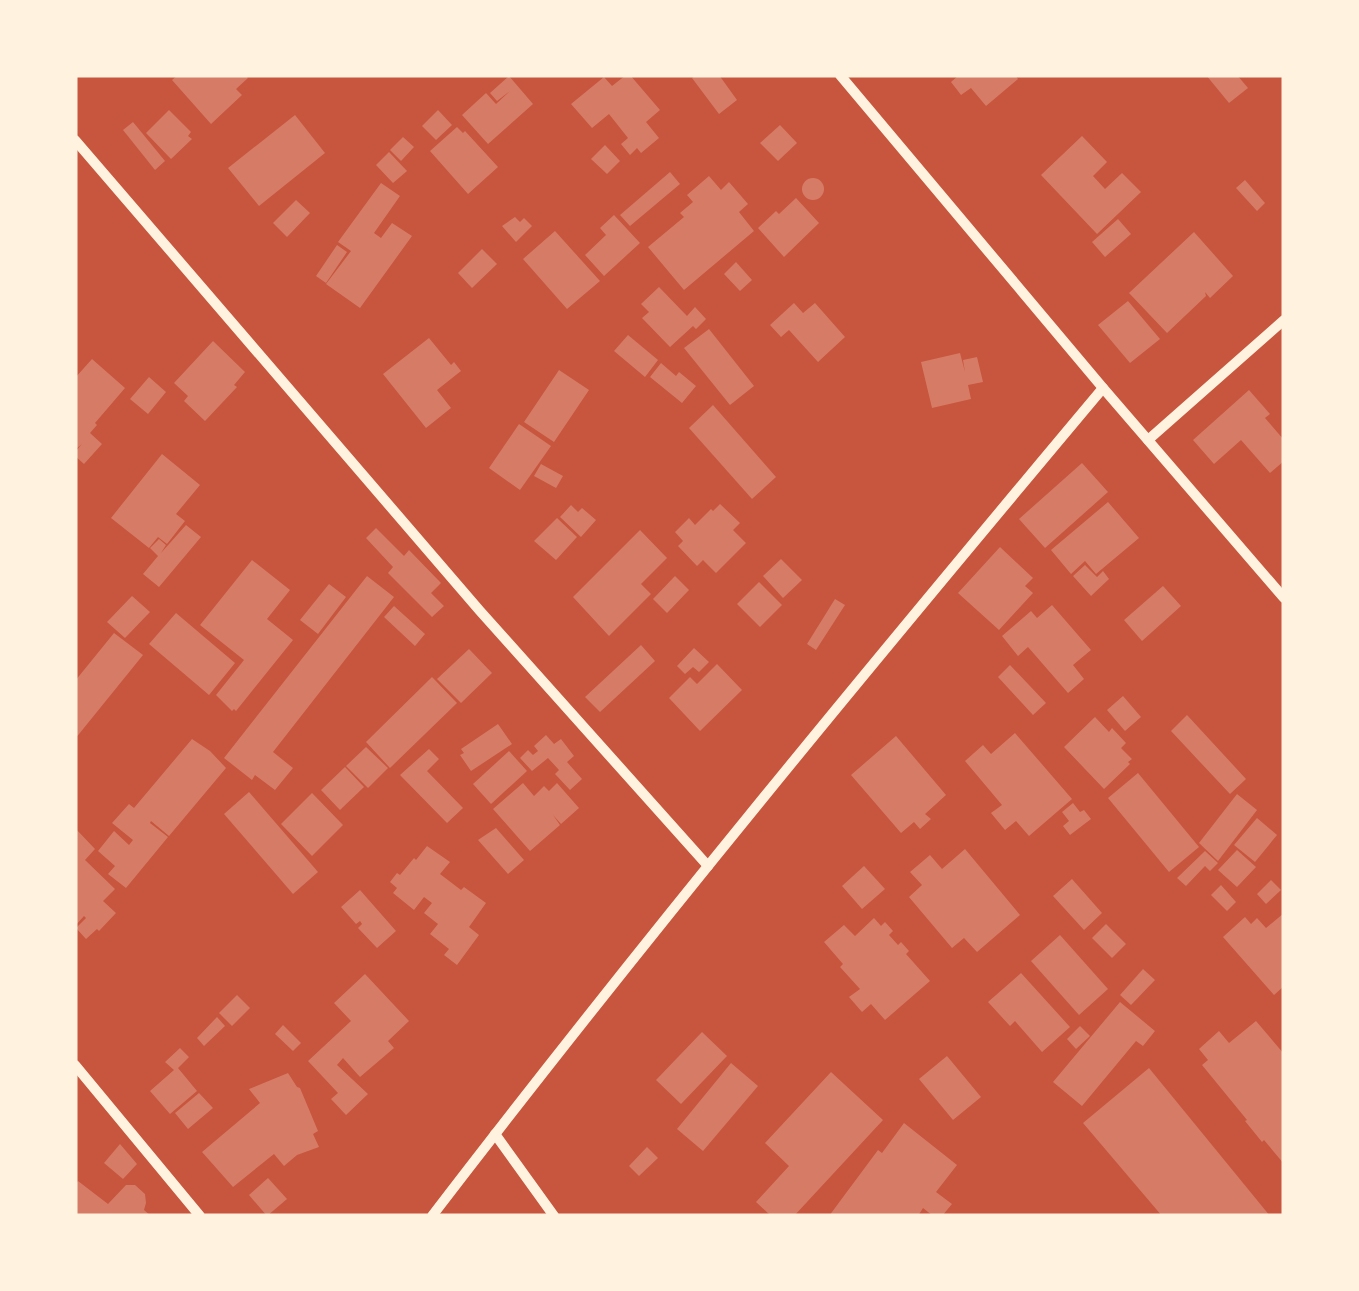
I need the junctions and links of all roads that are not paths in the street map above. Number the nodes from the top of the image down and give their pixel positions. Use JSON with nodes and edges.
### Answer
{"nodes":[{"id":1,"x":840,"y":75,"type":"edge"},
{"id":2,"x":75,"y":140,"type":"edge"},
{"id":3,"x":1284,"y":320,"type":"edge"},
{"id":4,"x":1103,"y":388,"type":"junction"},
{"id":5,"x":1148,"y":440,"type":"junction"},
{"id":6,"x":1284,"y":598,"type":"edge"},
{"id":7,"x":708,"y":866,"type":"junction"},
{"id":8,"x":75,"y":1065,"type":"edge"},
{"id":9,"x":495,"y":1134,"type":"junction"},
{"id":10,"x":200,"y":1216,"type":"edge"},
{"id":11,"x":432,"y":1216,"type":"edge"},
{"id":12,"x":554,"y":1216,"type":"edge"}],
"edges":[{"from":1,"to":4,"type":"street"},
{"from":2,"to":7,"type":"street"},
{"from":3,"to":5,"type":"street"},
{"from":4,"to":5,"type":"street"},
{"from":4,"to":7,"type":"street"},
{"from":5,"to":6,"type":"street"},
{"from":7,"to":9,"type":"street"},
{"from":8,"to":10,"type":"street"},
{"from":9,"to":11,"type":"street"},
{"from":9,"to":12,"type":"street"}]}
